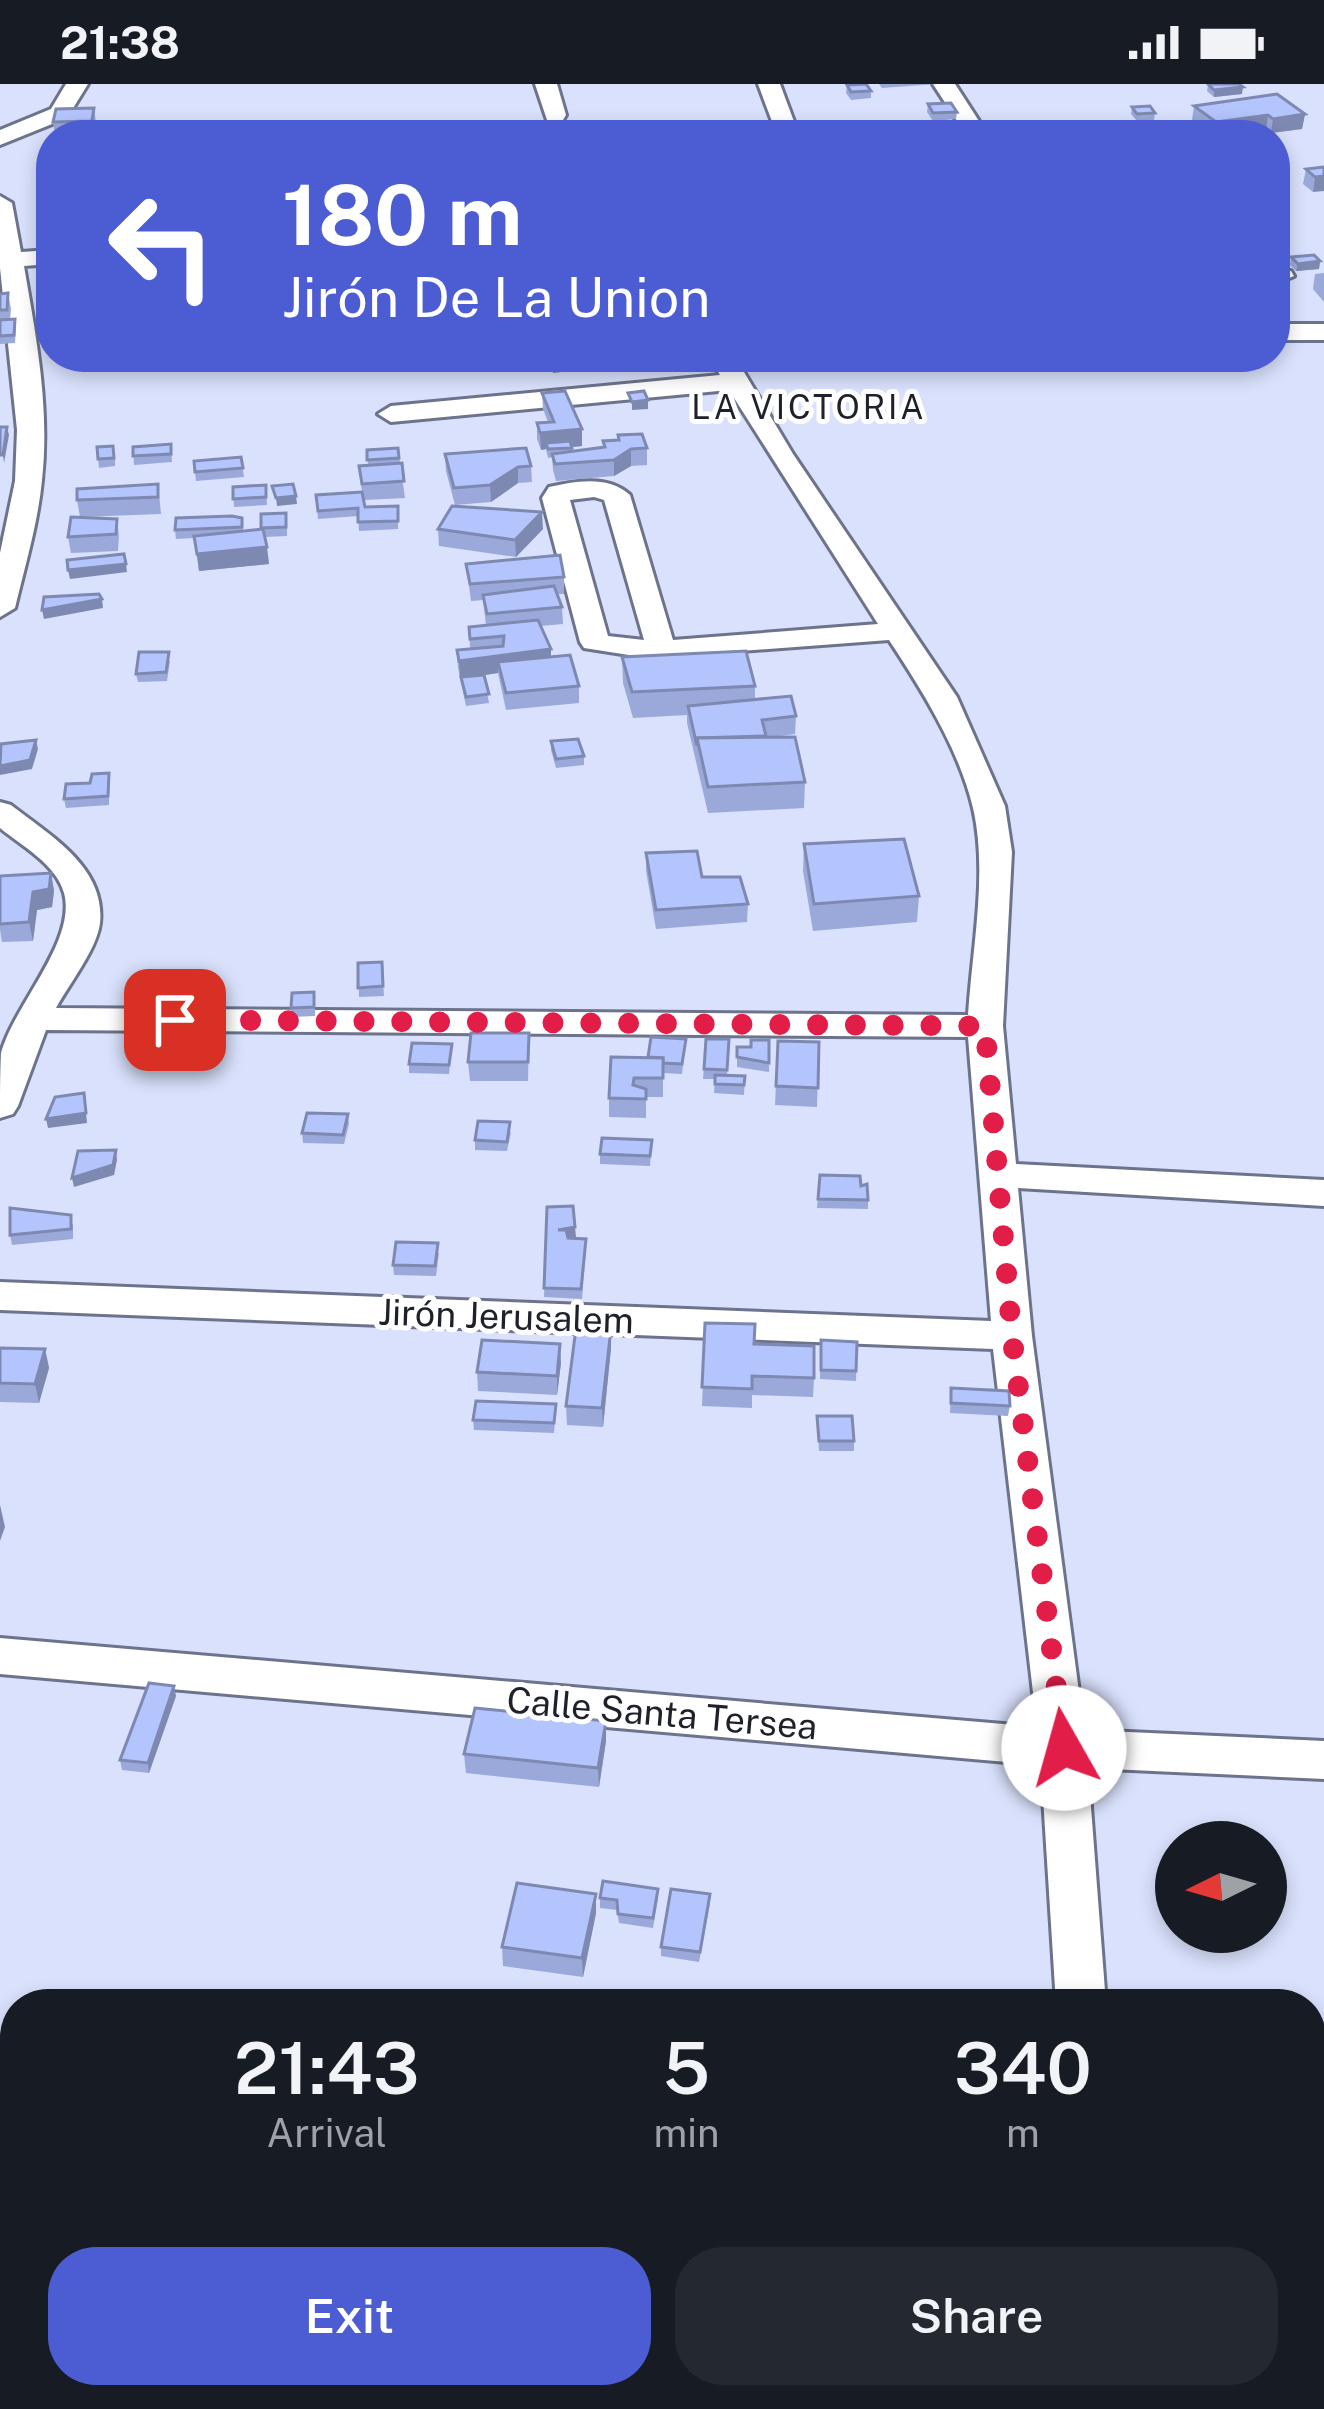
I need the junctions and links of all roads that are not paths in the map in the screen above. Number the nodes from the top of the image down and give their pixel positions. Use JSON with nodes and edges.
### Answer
{"nodes":[{"id":1,"x":77,"y":84,"type":"edge"},
{"id":2,"x":546,"y":84,"type":"edge"},
{"id":3,"x":769,"y":84,"type":"edge"},
{"id":4,"x":944,"y":84,"type":"edge"},
{"id":5,"x":555,"y":115,"type":"dead end"},
{"id":6,"x":42,"y":120,"type":"edge"},
{"id":7,"x":782,"y":120,"type":"edge"},
{"id":8,"x":967,"y":120,"type":"edge"},
{"id":9,"x":36,"y":122,"type":"edge"},
{"id":10,"x":0,"y":138,"type":"edge"},
{"id":11,"x":0,"y":202,"type":"edge"},
{"id":12,"x":36,"y":257,"type":"edge"},
{"id":13,"x":5,"y":259,"type":"edge"},
{"id":14,"x":1290,"y":332,"type":"edge"},
{"id":15,"x":1324,"y":332,"type":"edge"},
{"id":16,"x":12,"y":368,"type":"edge"},
{"id":17,"x":707,"y":372,"type":"edge"},
{"id":18,"x":732,"y":372,"type":"edge"},
{"id":19,"x":391,"y":414,"type":"dead end"},
{"id":20,"x":0,"y":608,"type":"edge"},
{"id":21,"x":895,"y":632,"type":"junction"},
{"id":22,"x":662,"y":647,"type":"junction"},
{"id":23,"x":0,"y":812,"type":"edge"},
{"id":24,"x":32,"y":1019,"type":"junction"},
{"id":25,"x":985,"y":1026,"type":"junction"},
{"id":26,"x":0,"y":1106,"type":"edge"},
{"id":27,"x":999,"y":1174,"type":"junction"},
{"id":28,"x":1324,"y":1193,"type":"edge"},
{"id":29,"x":0,"y":1296,"type":"edge"},
{"id":30,"x":1012,"y":1336,"type":"junction"},
{"id":31,"x":0,"y":1656,"type":"edge"},
{"id":32,"x":1064,"y":1748,"type":"junction"},
{"id":33,"x":1324,"y":1760,"type":"edge"},
{"id":34,"x":1080,"y":1989,"type":"edge"}],
"edges":[{"from":1,"to":6,"type":"street"},
{"from":2,"to":5,"type":"street"},
{"from":3,"to":7,"type":"street"},
{"from":4,"to":8,"type":"street"},
{"from":9,"to":10,"type":"street"},
{"from":11,"to":13,"type":"street"},
{"from":12,"to":13,"type":"street"},
{"from":13,"to":16,"type":"street"},
{"from":14,"to":15,"type":"street"},
{"from":16,"to":20,"type":"street"},
{"from":17,"to":19,"type":"street"},
{"from":18,"to":21,"type":"street"},
{"from":21,"to":22,"type":"street"},
{"from":21,"to":25,"type":"street"},
{"from":22,"to":22,"type":"street"},
{"from":23,"to":24,"type":"street"},
{"from":24,"to":25,"type":"street"},
{"from":24,"to":26,"type":"street"},
{"from":25,"to":27,"type":"street"},
{"from":27,"to":28,"type":"street"},
{"from":27,"to":30,"type":"street"},
{"from":29,"to":30,"type":"street","name":"Jirón Jerusalem"},
{"from":30,"to":32,"type":"street"},
{"from":31,"to":32,"type":"street","name":"Calle Santa Tersea"},
{"from":32,"to":33,"type":"street","name":"Calle Santa Tersea"},
{"from":32,"to":34,"type":"street"}]}
